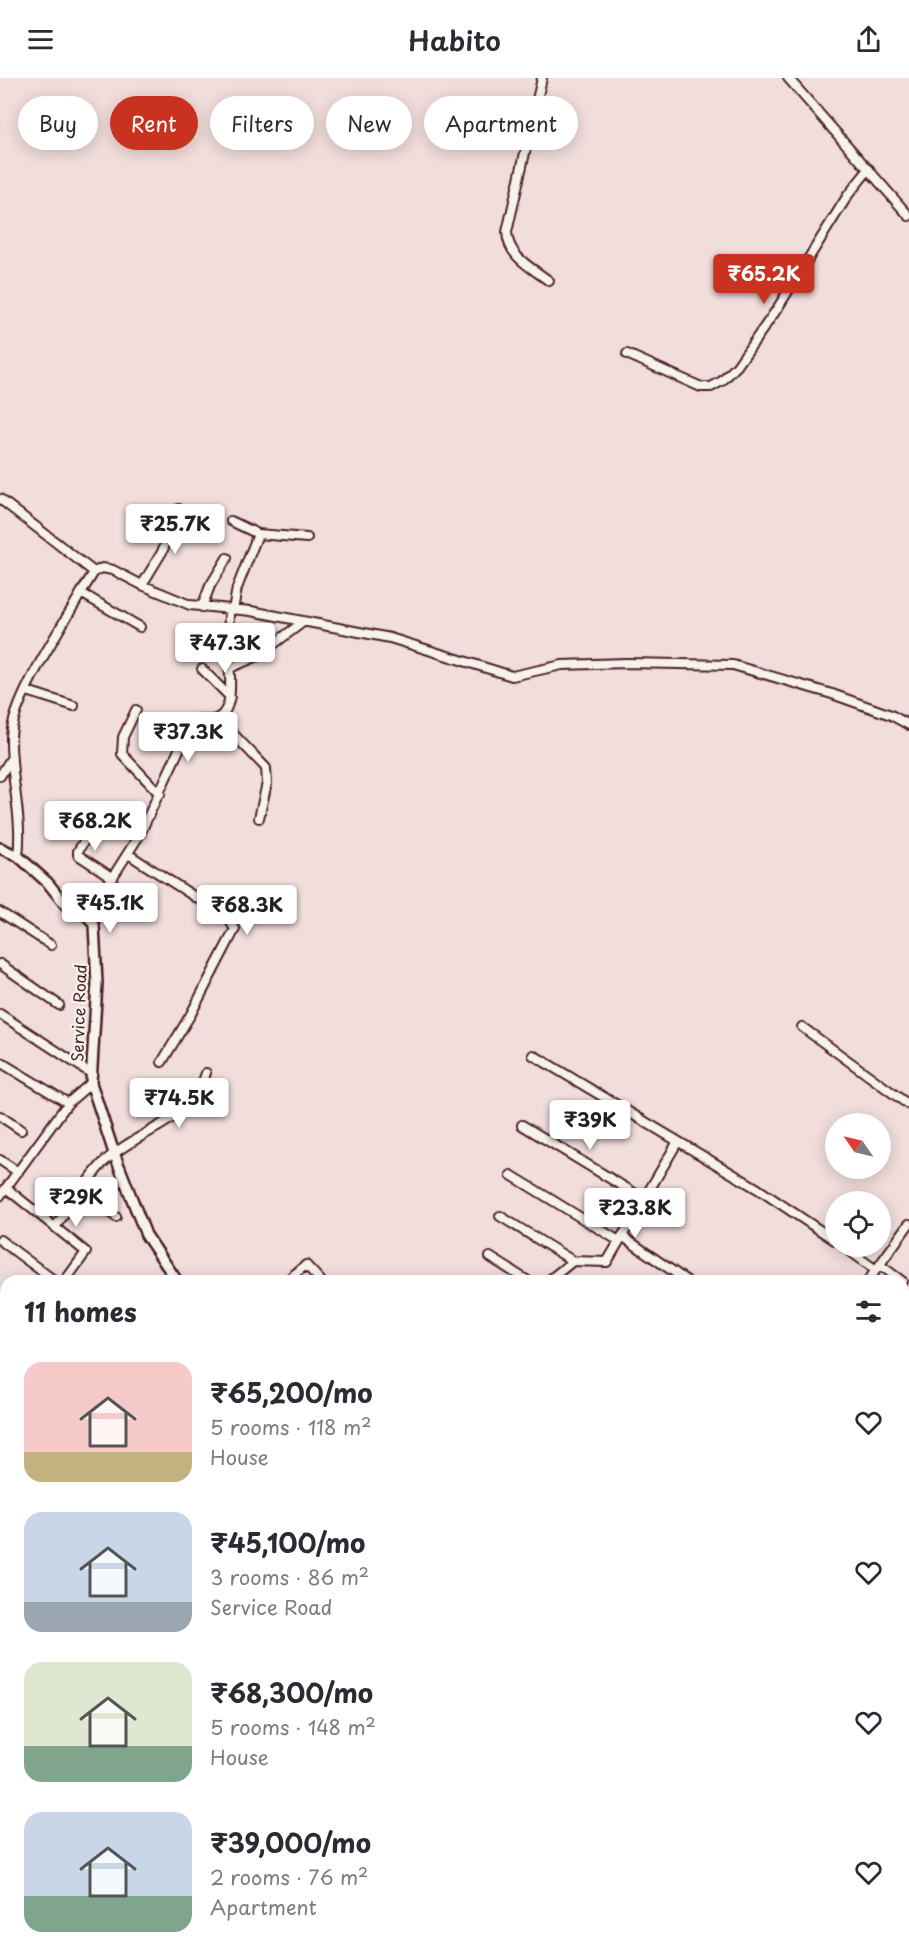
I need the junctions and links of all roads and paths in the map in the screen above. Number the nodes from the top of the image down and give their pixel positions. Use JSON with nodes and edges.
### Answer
{"nodes":[{"id":1,"x":542,"y":78,"type":"edge"},
{"id":2,"x":788,"y":78,"type":"edge"},
{"id":3,"x":868,"y":169,"type":"junction"},
{"id":4,"x":909,"y":216,"type":"edge"},
{"id":5,"x":549,"y":281,"type":"dead end"},
{"id":6,"x":627,"y":354,"type":"dead end"},
{"id":7,"x":0,"y":499,"type":"edge"},
{"id":8,"x":179,"y":509,"type":"dead end"},
{"id":9,"x":231,"y":521,"type":"dead end"},
{"id":10,"x":258,"y":534,"type":"junction"},
{"id":11,"x":307,"y":538,"type":"dead end"},
{"id":12,"x":227,"y":558,"type":"dead end"},
{"id":13,"x":94,"y":572,"type":"junction"},
{"id":14,"x":142,"y":585,"type":"junction"},
{"id":15,"x":81,"y":592,"type":"junction"},
{"id":16,"x":202,"y":607,"type":"junction"},
{"id":17,"x":231,"y":610,"type":"junction"},
{"id":18,"x":303,"y":622,"type":"junction"},
{"id":19,"x":140,"y":627,"type":"dead end"},
{"id":20,"x":232,"y":667,"type":"junction"},
{"id":21,"x":202,"y":669,"type":"dead end"},
{"id":22,"x":27,"y":691,"type":"junction"},
{"id":23,"x":230,"y":697,"type":"junction"},
{"id":24,"x":74,"y":706,"type":"dead end"},
{"id":25,"x":136,"y":711,"type":"dead end"},
{"id":26,"x":219,"y":719,"type":"junction"},
{"id":27,"x":909,"y":725,"type":"edge"},
{"id":28,"x":12,"y":757,"type":"junction"},
{"id":29,"x":0,"y":776,"type":"edge"},
{"id":30,"x":160,"y":794,"type":"junction"},
{"id":31,"x":259,"y":818,"type":"dead end"},
{"id":32,"x":95,"y":823,"type":"dead end"},
{"id":33,"x":0,"y":848,"type":"edge"},
{"id":34,"x":128,"y":854,"type":"junction"},
{"id":35,"x":18,"y":856,"type":"junction"},
{"id":36,"x":112,"y":878,"type":"junction"},
{"id":37,"x":0,"y":912,"type":"edge"},
{"id":38,"x":88,"y":916,"type":"junction"},
{"id":39,"x":51,"y":945,"type":"dead end"},
{"id":40,"x":0,"y":964,"type":"edge"},
{"id":41,"x":59,"y":1005,"type":"dead end"},
{"id":42,"x":0,"y":1014,"type":"edge"},
{"id":43,"x":801,"y":1028,"type":"dead end"},
{"id":44,"x":533,"y":1055,"type":"dead end"},
{"id":45,"x":0,"y":1062,"type":"edge"},
{"id":46,"x":162,"y":1062,"type":"dead end"},
{"id":47,"x":206,"y":1073,"type":"dead end"},
{"id":48,"x":91,"y":1079,"type":"junction"},
{"id":49,"x":68,"y":1103,"type":"junction"},
{"id":50,"x":909,"y":1105,"type":"edge"},
{"id":51,"x":0,"y":1116,"type":"edge"},
{"id":52,"x":522,"y":1125,"type":"dead end"},
{"id":53,"x":21,"y":1130,"type":"dead end"},
{"id":54,"x":677,"y":1143,"type":"junction"},
{"id":55,"x":114,"y":1153,"type":"junction"},
{"id":56,"x":0,"y":1160,"type":"edge"},
{"id":57,"x":18,"y":1172,"type":"junction"},
{"id":58,"x":511,"y":1175,"type":"dead end"},
{"id":59,"x":6,"y":1188,"type":"junction"},
{"id":60,"x":81,"y":1191,"type":"junction"},
{"id":61,"x":0,"y":1196,"type":"edge"},
{"id":62,"x":644,"y":1199,"type":"junction"},
{"id":63,"x":500,"y":1216,"type":"dead end"},
{"id":64,"x":116,"y":1217,"type":"dead end"},
{"id":65,"x":909,"y":1224,"type":"edge"},
{"id":66,"x":55,"y":1227,"type":"junction"},
{"id":67,"x":825,"y":1234,"type":"edge"},
{"id":68,"x":621,"y":1239,"type":"junction"},
{"id":69,"x":0,"y":1240,"type":"edge"},
{"id":70,"x":490,"y":1257,"type":"dead end"},
{"id":71,"x":860,"y":1257,"type":"edge"},
{"id":72,"x":573,"y":1261,"type":"junction"},
{"id":73,"x":878,"y":1268,"type":"junction"},
{"id":74,"x":47,"y":1275,"type":"edge"},
{"id":75,"x":69,"y":1275,"type":"edge"},
{"id":76,"x":173,"y":1275,"type":"edge"},
{"id":77,"x":294,"y":1275,"type":"edge"},
{"id":78,"x":315,"y":1275,"type":"edge"},
{"id":79,"x":518,"y":1275,"type":"edge"},
{"id":80,"x":556,"y":1275,"type":"edge"},
{"id":81,"x":678,"y":1275,"type":"edge"},
{"id":82,"x":873,"y":1275,"type":"edge"},
{"id":83,"x":891,"y":1275,"type":"edge"}],
"edges":[{"from":1,"to":5,"type":"street"},
{"from":2,"to":3,"type":"street"},
{"from":3,"to":4,"type":"street"},
{"from":3,"to":6,"type":"street"},
{"from":7,"to":13,"type":"street"},
{"from":8,"to":14,"type":"street"},
{"from":9,"to":10,"type":"street"},
{"from":10,"to":11,"type":"street"},
{"from":10,"to":17,"type":"street"},
{"from":12,"to":16,"type":"street"},
{"from":13,"to":14,"type":"street"},
{"from":13,"to":15,"type":"street"},
{"from":14,"to":16,"type":"street"},
{"from":15,"to":19,"type":"street"},
{"from":15,"to":22,"type":"street"},
{"from":16,"to":17,"type":"street"},
{"from":17,"to":18,"type":"street"},
{"from":17,"to":20,"type":"street"},
{"from":18,"to":20,"type":"street"},
{"from":18,"to":27,"type":"street"},
{"from":20,"to":23,"type":"street"},
{"from":21,"to":23,"type":"street"},
{"from":22,"to":24,"type":"street"},
{"from":22,"to":28,"type":"street"},
{"from":23,"to":26,"type":"street"},
{"from":25,"to":30,"type":"street"},
{"from":26,"to":30,"type":"street"},
{"from":26,"to":31,"type":"street"},
{"from":28,"to":29,"type":"street"},
{"from":28,"to":35,"type":"street"},
{"from":30,"to":34,"type":"street"},
{"from":32,"to":36,"type":"street"},
{"from":33,"to":35,"type":"street"},
{"from":34,"to":36,"type":"street"},
{"from":34,"to":46,"type":"street"},
{"from":35,"to":38,"type":"street"},
{"from":36,"to":38,"type":"street"},
{"from":37,"to":39,"type":"street"},
{"from":38,"to":48,"type":"street","name":"Service Road"},
{"from":40,"to":41,"type":"street"},
{"from":42,"to":48,"type":"street"},
{"from":43,"to":50,"type":"street"},
{"from":44,"to":54,"type":"street"},
{"from":45,"to":49,"type":"street"},
{"from":47,"to":55,"type":"street"},
{"from":48,"to":49,"type":"street"},
{"from":48,"to":55,"type":"street"},
{"from":49,"to":57,"type":"street"},
{"from":51,"to":53,"type":"street"},
{"from":52,"to":62,"type":"street"},
{"from":54,"to":62,"type":"street"},
{"from":54,"to":67,"type":"street"},
{"from":55,"to":60,"type":"street"},
{"from":55,"to":76,"type":"street"},
{"from":56,"to":57,"type":"street"},
{"from":57,"to":59,"type":"street"},
{"from":58,"to":68,"type":"street"},
{"from":59,"to":61,"type":"street"},
{"from":59,"to":66,"type":"street"},
{"from":60,"to":64,"type":"street"},
{"from":60,"to":66,"type":"street"},
{"from":62,"to":68,"type":"street"},
{"from":63,"to":72,"type":"street"},
{"from":65,"to":73,"type":"street"},
{"from":66,"to":75,"type":"street"},
{"from":68,"to":72,"type":"street"},
{"from":68,"to":81,"type":"street"},
{"from":69,"to":74,"type":"street"},
{"from":70,"to":79,"type":"street"},
{"from":71,"to":73,"type":"street"},
{"from":72,"to":80,"type":"street"},
{"from":73,"to":82,"type":"street"},
{"from":73,"to":83,"type":"street"},
{"from":77,"to":78,"type":"street"}]}
